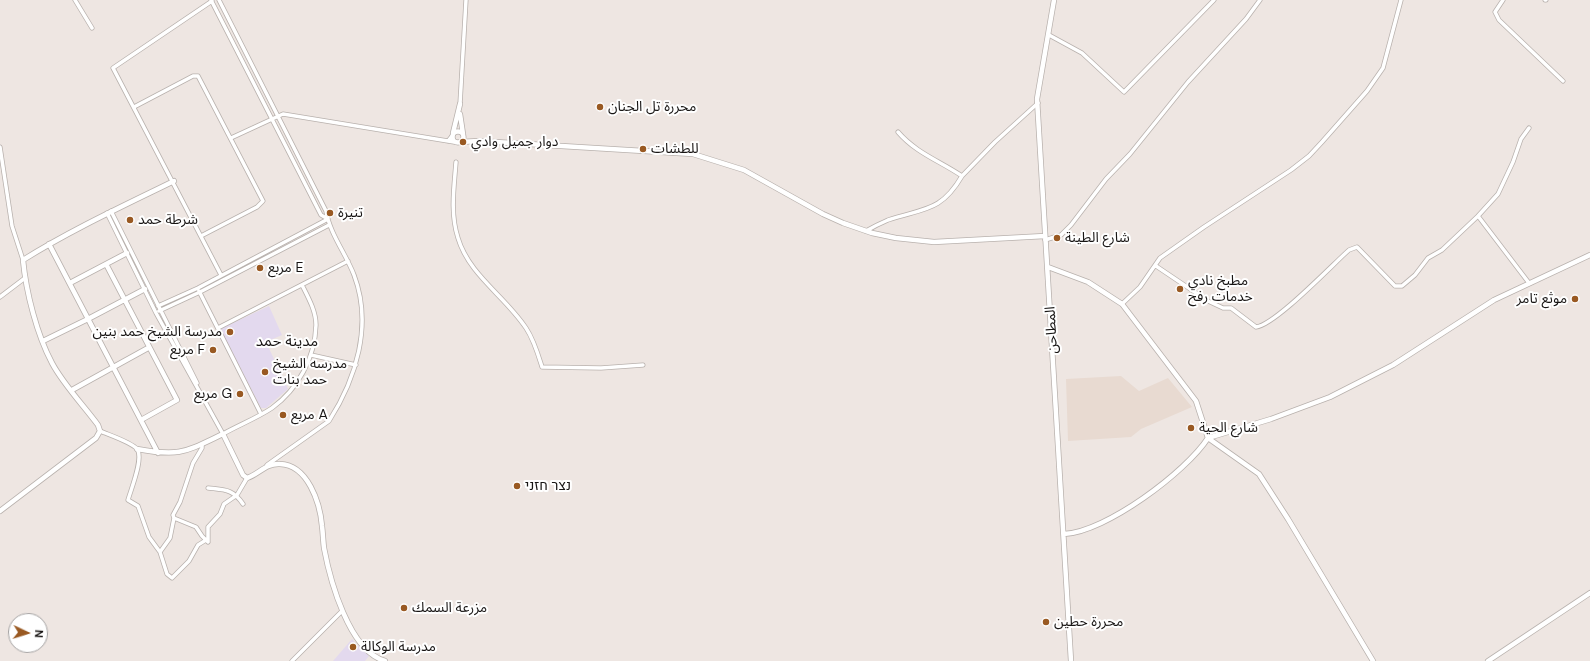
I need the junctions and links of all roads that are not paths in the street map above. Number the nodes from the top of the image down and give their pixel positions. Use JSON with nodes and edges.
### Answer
{"nodes":[{"id":1,"x":75,"y":0,"type":"edge"},
{"id":2,"x":218,"y":0,"type":"edge"},
{"id":3,"x":466,"y":0,"type":"edge"},
{"id":4,"x":1054,"y":0,"type":"edge"},
{"id":5,"x":1214,"y":0,"type":"edge"},
{"id":6,"x":1260,"y":0,"type":"edge"},
{"id":7,"x":1401,"y":0,"type":"edge"},
{"id":8,"x":1503,"y":0,"type":"edge"},
{"id":9,"x":211,"y":1,"type":"edge"},
{"id":10,"x":92,"y":28,"type":"dead end"},
{"id":11,"x":1049,"y":35,"type":"junction"},
{"id":12,"x":1563,"y":81,"type":"dead end"},
{"id":13,"x":460,"y":104,"type":"junction"},
{"id":14,"x":1038,"y":104,"type":"junction"},
{"id":15,"x":134,"y":107,"type":"junction"},
{"id":16,"x":278,"y":116,"type":"junction"},
{"id":17,"x":272,"y":119,"type":"junction"},
{"id":18,"x":1529,"y":128,"type":"dead end"},
{"id":19,"x":898,"y":132,"type":"dead end"},
{"id":20,"x":463,"y":134,"type":"junction"},
{"id":21,"x":453,"y":135,"type":"junction"},
{"id":22,"x":231,"y":138,"type":"junction"},
{"id":23,"x":448,"y":141,"type":"junction"},
{"id":24,"x":480,"y":141,"type":"junction"},
{"id":25,"x":454,"y":142,"type":"junction"},
{"id":26,"x":460,"y":142,"type":"junction"},
{"id":27,"x":0,"y":147,"type":"edge"},
{"id":28,"x":456,"y":162,"type":"dead end"},
{"id":29,"x":962,"y":176,"type":"junction"},
{"id":30,"x":174,"y":181,"type":"junction"},
{"id":31,"x":109,"y":212,"type":"junction"},
{"id":32,"x":1478,"y":216,"type":"junction"},
{"id":33,"x":328,"y":219,"type":"junction"},
{"id":34,"x":330,"y":225,"type":"junction"},
{"id":35,"x":866,"y":231,"type":"junction"},
{"id":36,"x":201,"y":236,"type":"junction"},
{"id":37,"x":1045,"y":238,"type":"junction"},
{"id":38,"x":49,"y":244,"type":"junction"},
{"id":39,"x":127,"y":253,"type":"junction"},
{"id":40,"x":1590,"y":255,"type":"edge"},
{"id":41,"x":23,"y":260,"type":"junction"},
{"id":42,"x":348,"y":261,"type":"junction"},
{"id":43,"x":106,"y":264,"type":"junction"},
{"id":44,"x":1156,"y":266,"type":"junction"},
{"id":45,"x":1048,"y":267,"type":"junction"},
{"id":46,"x":221,"y":275,"type":"junction"},
{"id":47,"x":25,"y":278,"type":"junction"},
{"id":48,"x":70,"y":283,"type":"junction"},
{"id":49,"x":1528,"y":283,"type":"junction"},
{"id":50,"x":302,"y":285,"type":"junction"},
{"id":51,"x":198,"y":288,"type":"junction"},
{"id":52,"x":145,"y":289,"type":"junction"},
{"id":53,"x":200,"y":292,"type":"junction"},
{"id":54,"x":0,"y":298,"type":"edge"},
{"id":55,"x":124,"y":300,"type":"junction"},
{"id":56,"x":1122,"y":304,"type":"junction"},
{"id":57,"x":156,"y":307,"type":"junction"},
{"id":58,"x":160,"y":310,"type":"junction"},
{"id":59,"x":156,"y":313,"type":"junction"},
{"id":60,"x":88,"y":320,"type":"junction"},
{"id":61,"x":218,"y":328,"type":"junction"},
{"id":62,"x":43,"y":341,"type":"junction"},
{"id":63,"x":148,"y":348,"type":"junction"},
{"id":64,"x":311,"y":355,"type":"junction"},
{"id":65,"x":644,"y":365,"type":"dead end"},
{"id":66,"x":356,"y":366,"type":"junction"},
{"id":67,"x":113,"y":367,"type":"junction"},
{"id":68,"x":72,"y":390,"type":"junction"},
{"id":69,"x":261,"y":414,"type":"junction"},
{"id":70,"x":141,"y":420,"type":"junction"},
{"id":71,"x":100,"y":431,"type":"junction"},
{"id":72,"x":223,"y":434,"type":"junction"},
{"id":73,"x":1208,"y":438,"type":"junction"},
{"id":74,"x":202,"y":445,"type":"junction"},
{"id":75,"x":137,"y":449,"type":"junction"},
{"id":76,"x":158,"y":453,"type":"junction"},
{"id":77,"x":266,"y":466,"type":"junction"},
{"id":78,"x":247,"y":478,"type":"junction"},
{"id":79,"x":208,"y":488,"type":"dead end"},
{"id":80,"x":237,"y":495,"type":"junction"},
{"id":81,"x":243,"y":504,"type":"dead end"},
{"id":82,"x":0,"y":511,"type":"edge"},
{"id":83,"x":174,"y":518,"type":"junction"},
{"id":84,"x":1064,"y":534,"type":"junction"},
{"id":85,"x":206,"y":540,"type":"junction"},
{"id":86,"x":160,"y":552,"type":"junction"},
{"id":87,"x":1590,"y":593,"type":"edge"},
{"id":88,"x":342,"y":611,"type":"junction"},
{"id":89,"x":377,"y":660,"type":"edge"},
{"id":90,"x":292,"y":661,"type":"edge"},
{"id":91,"x":385,"y":661,"type":"edge"},
{"id":92,"x":1071,"y":661,"type":"edge"},
{"id":93,"x":1373,"y":661,"type":"edge"},
{"id":94,"x":1488,"y":661,"type":"edge"}],
"edges":[{"from":1,"to":10,"type":"street"},
{"from":2,"to":16,"type":"street"},
{"from":3,"to":13,"type":"street"},
{"from":4,"to":11,"type":"street","name":"المطاحن"},
{"from":5,"to":11,"type":"street"},
{"from":6,"to":37,"type":"street"},
{"from":7,"to":44,"type":"street"},
{"from":8,"to":12,"type":"street"},
{"from":9,"to":15,"type":"street"},
{"from":9,"to":17,"type":"street"},
{"from":11,"to":14,"type":"street","name":"المطاحن"},
{"from":13,"to":20,"type":"street"},
{"from":13,"to":21,"type":"street"},
{"from":14,"to":29,"type":"street"},
{"from":14,"to":37,"type":"street","name":"المطاحن"},
{"from":15,"to":22,"type":"street"},
{"from":15,"to":30,"type":"street"},
{"from":16,"to":17,"type":"street"},
{"from":16,"to":23,"type":"street"},
{"from":16,"to":33,"type":"street"},
{"from":17,"to":22,"type":"street"},
{"from":17,"to":33,"type":"street"},
{"from":18,"to":32,"type":"street"},
{"from":19,"to":29,"type":"street"},
{"from":20,"to":21,"type":"street"},
{"from":20,"to":24,"type":"street"},
{"from":20,"to":26,"type":"street"},
{"from":21,"to":23,"type":"street"},
{"from":21,"to":25,"type":"street"},
{"from":22,"to":36,"type":"street"},
{"from":23,"to":25,"type":"street"},
{"from":24,"to":26,"type":"street"},
{"from":24,"to":35,"type":"street"},
{"from":25,"to":26,"type":"street"},
{"from":27,"to":41,"type":"street"},
{"from":28,"to":65,"type":"street"},
{"from":29,"to":35,"type":"street"},
{"from":30,"to":31,"type":"street"},
{"from":30,"to":36,"type":"street"},
{"from":31,"to":38,"type":"street"},
{"from":31,"to":39,"type":"street"},
{"from":31,"to":57,"type":"street"},
{"from":32,"to":44,"type":"street"},
{"from":32,"to":49,"type":"street"},
{"from":33,"to":34,"type":"street"},
{"from":33,"to":46,"type":"street"},
{"from":34,"to":42,"type":"street"},
{"from":34,"to":53,"type":"street"},
{"from":35,"to":37,"type":"street"},
{"from":36,"to":46,"type":"street"},
{"from":37,"to":45,"type":"street","name":"المطاحن"},
{"from":38,"to":41,"type":"street"},
{"from":38,"to":48,"type":"street"},
{"from":39,"to":43,"type":"street"},
{"from":39,"to":52,"type":"street"},
{"from":40,"to":49,"type":"street"},
{"from":41,"to":47,"type":"street"},
{"from":42,"to":50,"type":"street"},
{"from":42,"to":66,"type":"street"},
{"from":43,"to":48,"type":"street"},
{"from":43,"to":55,"type":"street"},
{"from":44,"to":56,"type":"street"},
{"from":45,"to":56,"type":"street"},
{"from":45,"to":84,"type":"street","name":"المطاحن"},
{"from":46,"to":51,"type":"street"},
{"from":47,"to":54,"type":"street"},
{"from":47,"to":62,"type":"street"},
{"from":48,"to":60,"type":"street"},
{"from":49,"to":73,"type":"street"},
{"from":50,"to":61,"type":"street"},
{"from":50,"to":64,"type":"street"},
{"from":51,"to":53,"type":"street"},
{"from":51,"to":57,"type":"street"},
{"from":52,"to":55,"type":"street"},
{"from":52,"to":57,"type":"street"},
{"from":53,"to":58,"type":"street"},
{"from":53,"to":61,"type":"street"},
{"from":55,"to":60,"type":"street"},
{"from":55,"to":63,"type":"street"},
{"from":56,"to":73,"type":"street"},
{"from":57,"to":58,"type":"street"},
{"from":57,"to":59,"type":"street"},
{"from":58,"to":59,"type":"street"},
{"from":58,"to":72,"type":"street"},
{"from":59,"to":72,"type":"street"},
{"from":60,"to":62,"type":"street"},
{"from":60,"to":67,"type":"street"},
{"from":61,"to":69,"type":"street"},
{"from":62,"to":68,"type":"street"},
{"from":63,"to":67,"type":"street"},
{"from":63,"to":70,"type":"street"},
{"from":64,"to":66,"type":"street"},
{"from":64,"to":69,"type":"street"},
{"from":66,"to":77,"type":"street"},
{"from":67,"to":68,"type":"street"},
{"from":67,"to":70,"type":"street"},
{"from":68,"to":71,"type":"street"},
{"from":69,"to":72,"type":"street"},
{"from":70,"to":76,"type":"street"},
{"from":71,"to":75,"type":"street"},
{"from":71,"to":82,"type":"street"},
{"from":72,"to":74,"type":"street"},
{"from":72,"to":78,"type":"street"},
{"from":73,"to":84,"type":"street"},
{"from":73,"to":93,"type":"street"},
{"from":74,"to":76,"type":"street"},
{"from":74,"to":83,"type":"street"},
{"from":75,"to":76,"type":"street"},
{"from":75,"to":86,"type":"street"},
{"from":77,"to":78,"type":"street"},
{"from":77,"to":88,"type":"street"},
{"from":78,"to":80,"type":"street"},
{"from":79,"to":80,"type":"street"},
{"from":80,"to":81,"type":"street"},
{"from":80,"to":85,"type":"street"},
{"from":83,"to":85,"type":"street"},
{"from":83,"to":86,"type":"street"},
{"from":84,"to":92,"type":"street","name":"المطاحن"},
{"from":85,"to":86,"type":"street"},
{"from":87,"to":94,"type":"street"},
{"from":88,"to":89,"type":"street"},
{"from":88,"to":90,"type":"street"},
{"from":89,"to":91,"type":"street"}]}
